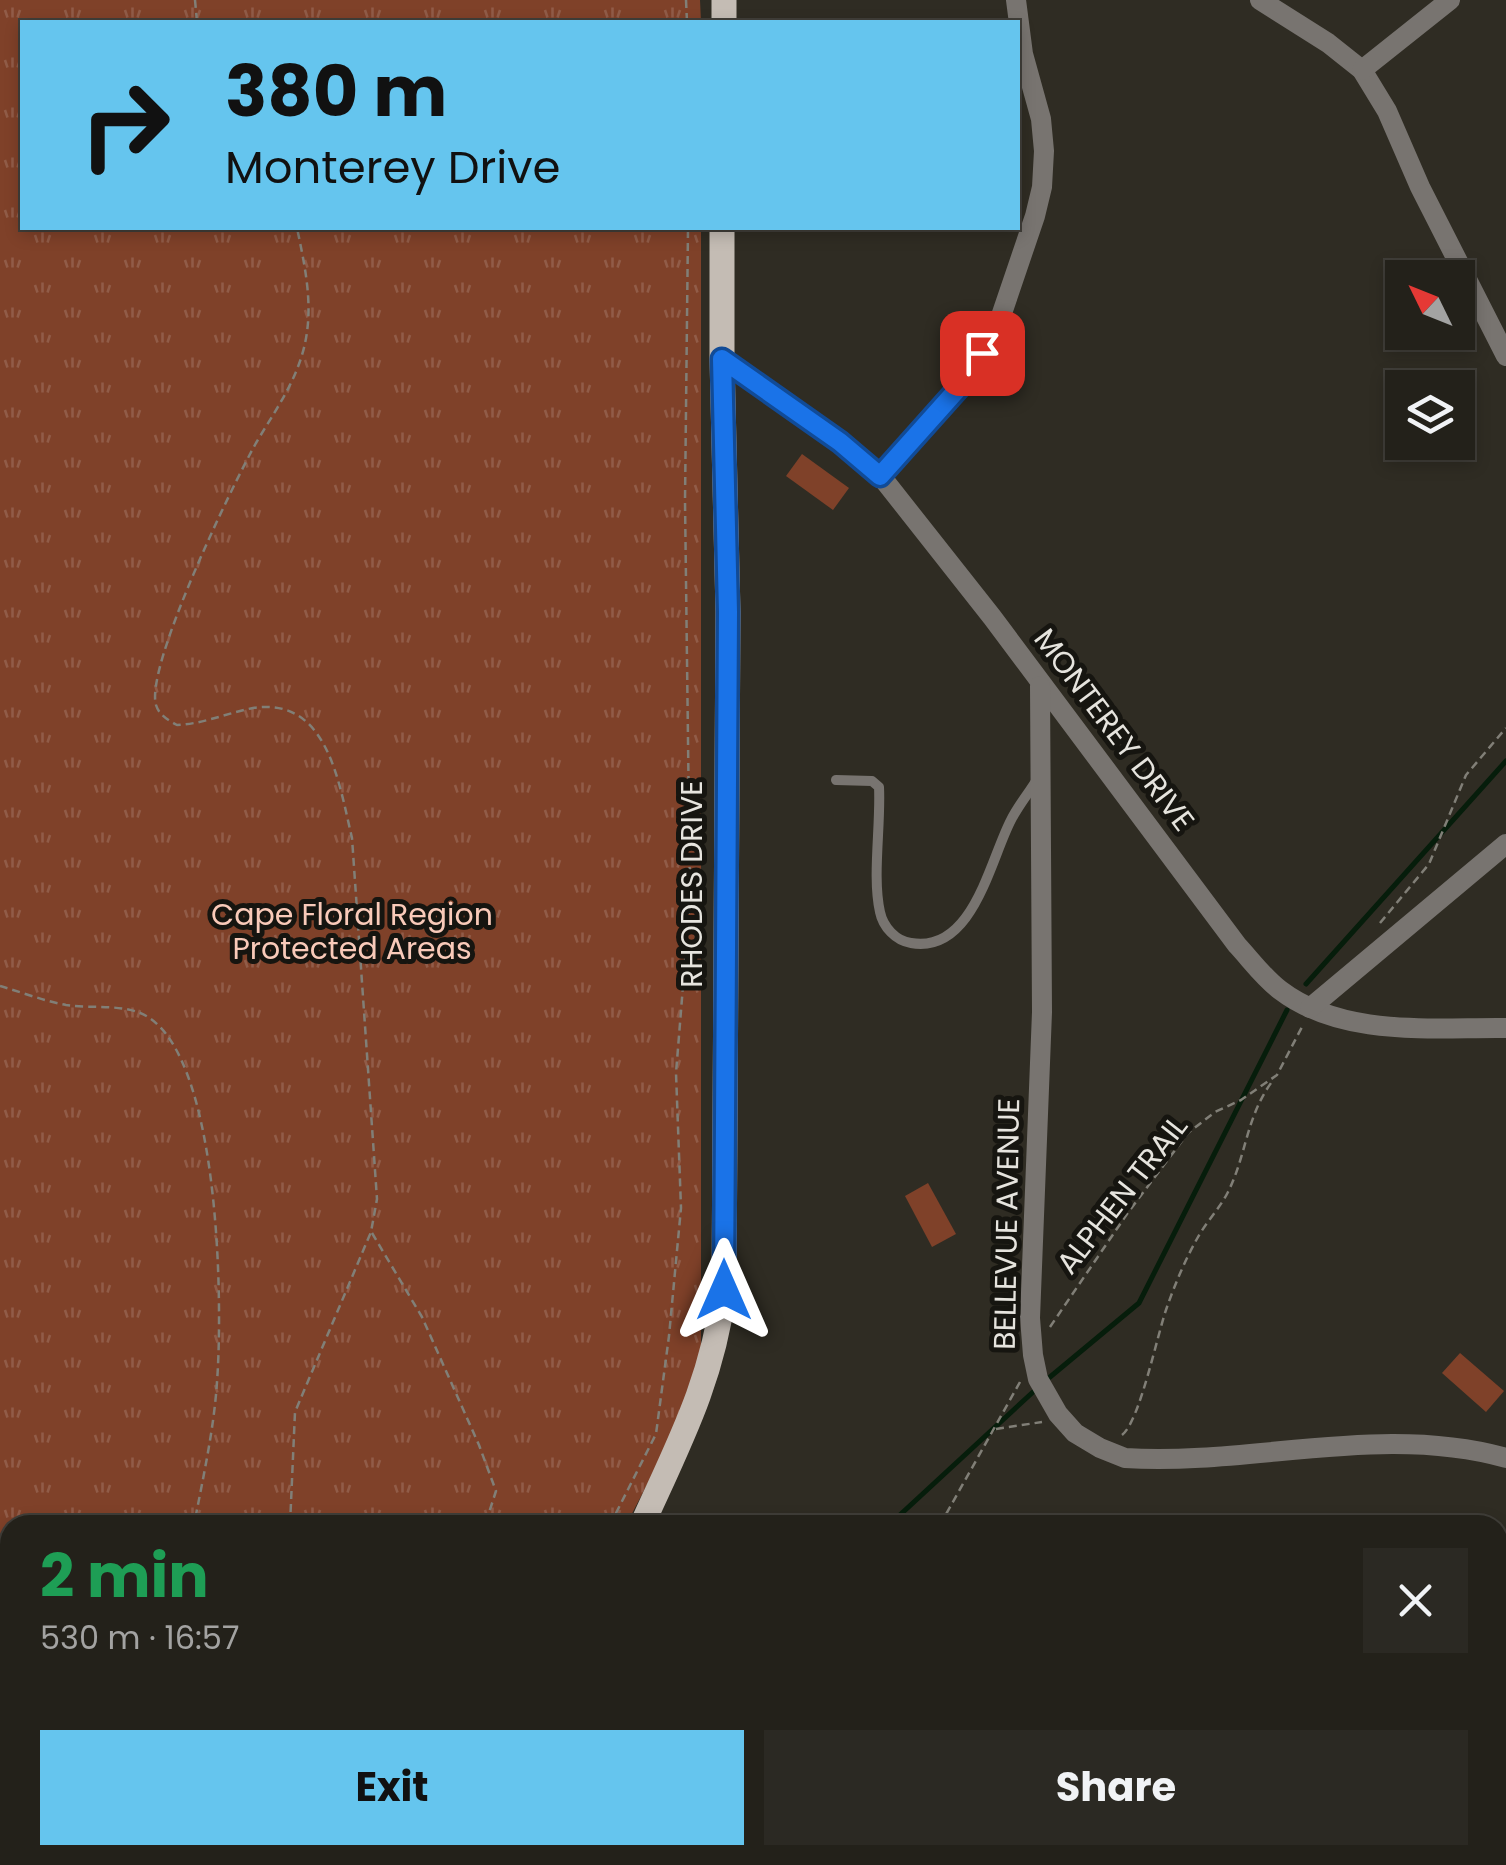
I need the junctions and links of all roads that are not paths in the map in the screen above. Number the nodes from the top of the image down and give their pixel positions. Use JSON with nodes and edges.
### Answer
{"nodes":[{"id":1,"x":1260,"y":0,"type":"edge"},
{"id":2,"x":1450,"y":0,"type":"edge"},
{"id":3,"x":1020,"y":36,"type":"edge"},
{"id":4,"x":1362,"y":70,"type":"junction"},
{"id":5,"x":722,"y":230,"type":"edge"},
{"id":6,"x":1506,"y":356,"type":"edge"},
{"id":7,"x":722,"y":359,"type":"junction"},
{"id":8,"x":880,"y":476,"type":"junction"},
{"id":9,"x":1040,"y":686,"type":"junction"},
{"id":10,"x":1042,"y":772,"type":"junction"},
{"id":11,"x":836,"y":780,"type":"dead end"},
{"id":12,"x":1506,"y":844,"type":"edge"},
{"id":13,"x":1310,"y":1008,"type":"junction"},
{"id":14,"x":1506,"y":1028,"type":"edge"},
{"id":15,"x":1506,"y":1458,"type":"edge"},
{"id":16,"x":646,"y":1515,"type":"edge"}],
"edges":[{"from":1,"to":4,"type":"street"},
{"from":2,"to":4,"type":"street"},
{"from":3,"to":8,"type":"street"},
{"from":4,"to":6,"type":"street"},
{"from":5,"to":7,"type":"main road","name":"RHODES DRIVE"},
{"from":7,"to":8,"type":"street","name":"MONTEREY DRIVE"},
{"from":7,"to":16,"type":"main road","name":"RHODES DRIVE"},
{"from":8,"to":9,"type":"street","name":"MONTEREY DRIVE"},
{"from":9,"to":10,"type":"street","name":"BELLEVUE AVENUE"},
{"from":9,"to":13,"type":"street","name":"MONTEREY DRIVE"},
{"from":10,"to":11,"type":"lane"},
{"from":10,"to":15,"type":"street","name":"BELLEVUE AVENUE"},
{"from":12,"to":13,"type":"street"},
{"from":13,"to":14,"type":"street","name":"MONTEREY DRIVE"}]}
